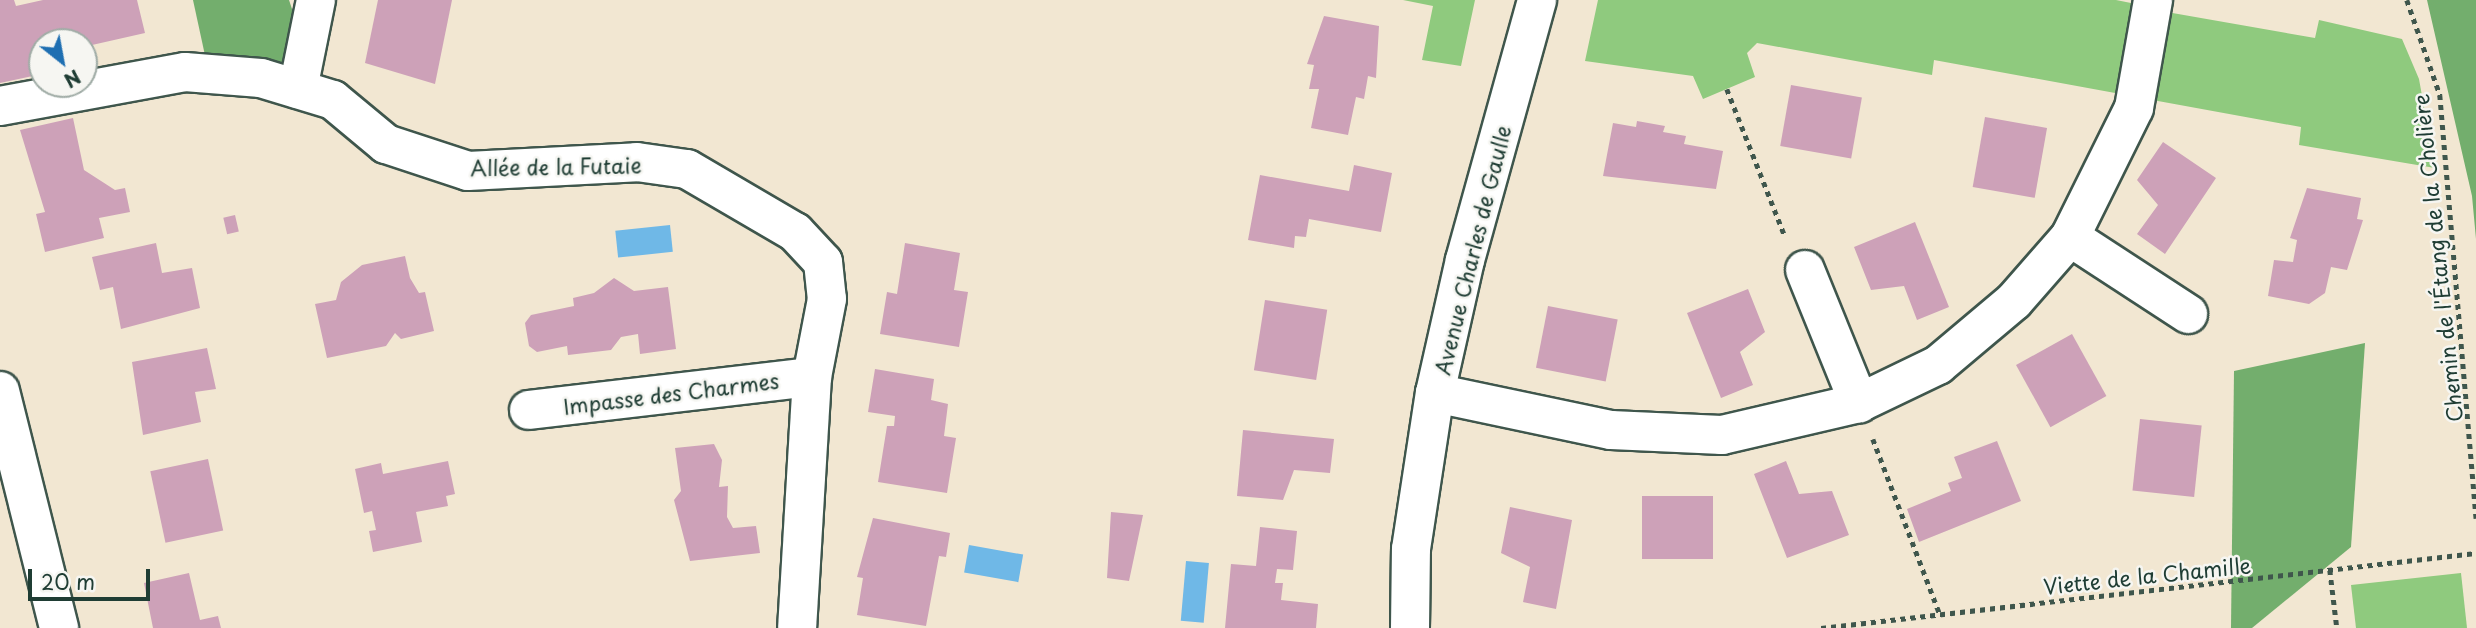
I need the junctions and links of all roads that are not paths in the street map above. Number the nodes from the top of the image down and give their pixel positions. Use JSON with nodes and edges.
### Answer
{"nodes":[{"id":1,"x":316,"y":0,"type":"edge"},
{"id":2,"x":1537,"y":0,"type":"edge"},
{"id":3,"x":2153,"y":0,"type":"edge"},
{"id":4,"x":298,"y":89,"type":"junction"},
{"id":5,"x":0,"y":106,"type":"edge"},
{"id":6,"x":2070,"y":237,"type":"junction"},
{"id":7,"x":1805,"y":270,"type":"road end"},
{"id":8,"x":2188,"y":314,"type":"dead end"},
{"id":9,"x":812,"y":377,"type":"junction"},
{"id":10,"x":0,"y":391,"type":"edge"},
{"id":11,"x":1435,"y":393,"type":"junction"},
{"id":12,"x":1859,"y":403,"type":"junction"},
{"id":13,"x":529,"y":410,"type":"dead end"},
{"id":14,"x":59,"y":628,"type":"edge"},
{"id":15,"x":797,"y":628,"type":"edge"},
{"id":16,"x":1410,"y":628,"type":"edge"}],
"edges":[{"from":1,"to":4,"type":"street"},
{"from":2,"to":11,"type":"street","name":"Avenue Charles de Gaulle"},
{"from":3,"to":6,"type":"street"},
{"from":4,"to":5,"type":"street","name":"Allée de la Futaie"},
{"from":4,"to":9,"type":"street","name":"Allée de la Futaie"},
{"from":6,"to":8,"type":"street"},
{"from":6,"to":12,"type":"street"},
{"from":7,"to":12,"type":"street"},
{"from":9,"to":13,"type":"street","name":"Impasse des Charmes"},
{"from":9,"to":15,"type":"street","name":"Allée de la Futaie"},
{"from":10,"to":14,"type":"street"},
{"from":11,"to":12,"type":"street"},
{"from":11,"to":16,"type":"street","name":"Avenue Charles de Gaulle"}]}
